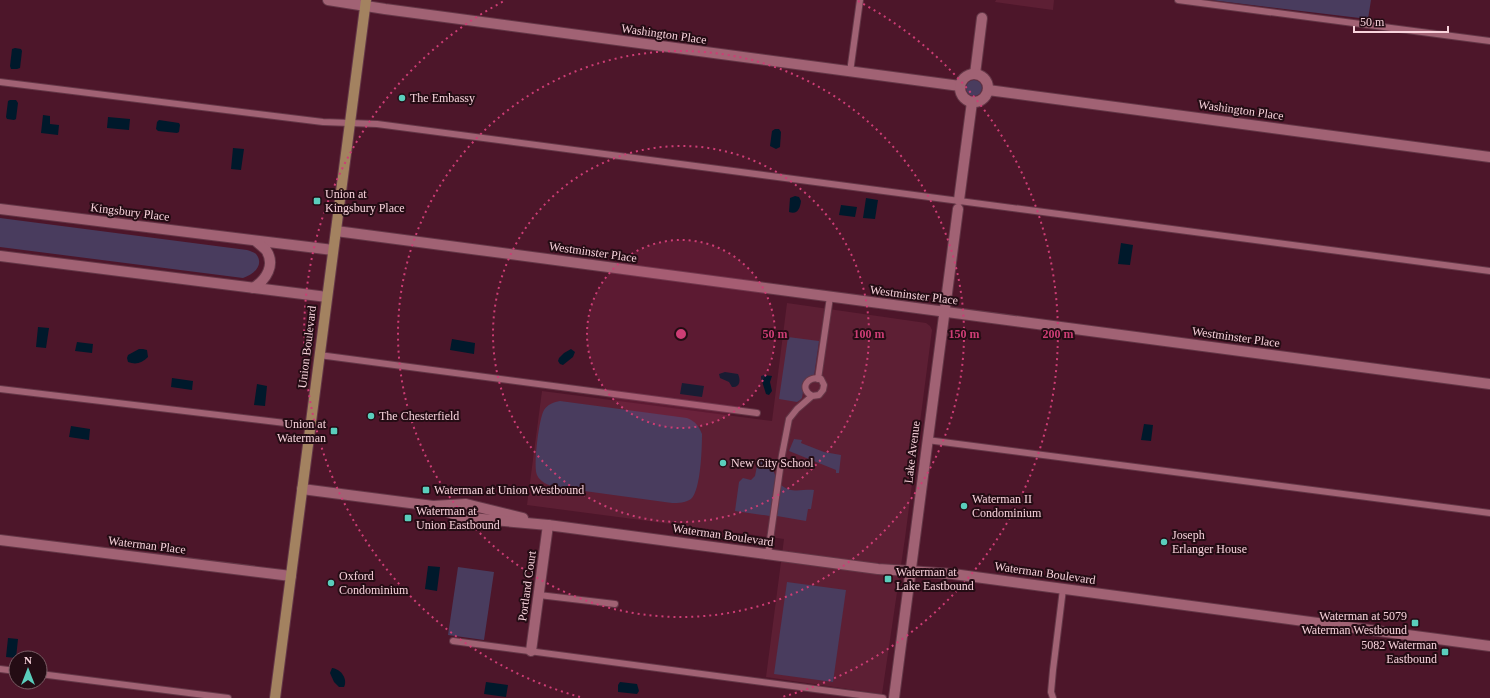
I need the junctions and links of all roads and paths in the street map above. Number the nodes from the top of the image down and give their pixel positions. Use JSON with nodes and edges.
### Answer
{"nodes":[{"id":1,"x":328,"y":0,"type":"edge"},
{"id":2,"x":860,"y":0,"type":"edge"},
{"id":3,"x":1178,"y":0,"type":"edge"},
{"id":4,"x":365,"y":3,"type":"edge"},
{"id":5,"x":982,"y":18,"type":"dead end"},
{"id":6,"x":1490,"y":41,"type":"edge"},
{"id":7,"x":850,"y":72,"type":"junction"},
{"id":8,"x":976,"y":74,"type":"junction"},
{"id":9,"x":0,"y":82,"type":"edge"},
{"id":10,"x":960,"y":86,"type":"junction"},
{"id":11,"x":988,"y":90,"type":"junction"},
{"id":12,"x":972,"y":102,"type":"junction"},
{"id":13,"x":350,"y":123,"type":"junction"},
{"id":14,"x":1490,"y":157,"type":"edge"},
{"id":15,"x":958,"y":204,"type":"junction"},
{"id":16,"x":0,"y":209,"type":"edge"},
{"id":17,"x":336,"y":231,"type":"junction"},
{"id":18,"x":256,"y":241,"type":"junction"},
{"id":19,"x":333,"y":250,"type":"junction"},
{"id":20,"x":0,"y":256,"type":"edge"},
{"id":21,"x":1490,"y":271,"type":"edge"},
{"id":22,"x":253,"y":288,"type":"junction"},
{"id":23,"x":327,"y":297,"type":"junction"},
{"id":24,"x":830,"y":297,"type":"junction"},
{"id":25,"x":944,"y":312,"type":"junction"},
{"id":26,"x":319,"y":355,"type":"junction"},
{"id":27,"x":818,"y":378,"type":"junction"},
{"id":28,"x":1490,"y":384,"type":"edge"},
{"id":29,"x":0,"y":389,"type":"edge"},
{"id":30,"x":812,"y":396,"type":"junction"},
{"id":31,"x":756,"y":413,"type":"dead end"},
{"id":32,"x":310,"y":426,"type":"junction"},
{"id":33,"x":927,"y":440,"type":"junction"},
{"id":34,"x":302,"y":489,"type":"junction"},
{"id":35,"x":1490,"y":513,"type":"edge"},
{"id":36,"x":548,"y":525,"type":"junction"},
{"id":37,"x":0,"y":540,"type":"edge"},
{"id":38,"x":768,"y":554,"type":"junction"},
{"id":39,"x":910,"y":571,"type":"junction"},
{"id":40,"x":291,"y":576,"type":"junction"},
{"id":41,"x":1063,"y":589,"type":"junction"},
{"id":42,"x":539,"y":595,"type":"junction"},
{"id":43,"x":615,"y":604,"type":"dead end"},
{"id":44,"x":453,"y":641,"type":"dead end"},
{"id":45,"x":1490,"y":646,"type":"edge"},
{"id":46,"x":531,"y":652,"type":"junction"},
{"id":47,"x":48,"y":675,"type":"edge"},
{"id":48,"x":228,"y":698,"type":"edge"},
{"id":49,"x":275,"y":698,"type":"edge"},
{"id":50,"x":883,"y":698,"type":"edge"},
{"id":51,"x":894,"y":698,"type":"edge"},
{"id":52,"x":1053,"y":698,"type":"edge"}],
"edges":[{"from":1,"to":4,"type":"street","name":"Washington Place"},
{"from":2,"to":7,"type":"lane"},
{"from":3,"to":6,"type":"lane"},
{"from":4,"to":7,"type":"street","name":"Washington Place"},
{"from":4,"to":13,"type":"main road","name":"Union Boulevard"},
{"from":5,"to":8,"type":"street"},
{"from":7,"to":10,"type":"street","name":"Washington Place"},
{"from":8,"to":10,"type":"street"},
{"from":8,"to":11,"type":"street"},
{"from":9,"to":13,"type":"lane"},
{"from":10,"to":12,"type":"street"},
{"from":11,"to":12,"type":"street"},
{"from":11,"to":14,"type":"street","name":"Washington Place"},
{"from":12,"to":15,"type":"street","name":"Lake Avenue"},
{"from":13,"to":15,"type":"lane"},
{"from":13,"to":17,"type":"main road","name":"Union Boulevard"},
{"from":15,"to":21,"type":"lane"},
{"from":15,"to":25,"type":"street","name":"Lake Avenue"},
{"from":16,"to":18,"type":"street","name":"Kingsbury Place"},
{"from":17,"to":19,"type":"main road","name":"Union Boulevard"},
{"from":17,"to":24,"type":"street","name":"Westminster Place"},
{"from":18,"to":19,"type":"street","name":"Kingsbury Place"},
{"from":18,"to":22,"type":"street"},
{"from":19,"to":23,"type":"main road","name":"Union Boulevard"},
{"from":20,"to":22,"type":"street"},
{"from":22,"to":23,"type":"street"},
{"from":23,"to":26,"type":"main road","name":"Union Boulevard"},
{"from":24,"to":25,"type":"street","name":"Westminster Place"},
{"from":24,"to":27,"type":"lane"},
{"from":25,"to":28,"type":"street","name":"Westminster Place"},
{"from":25,"to":33,"type":"street","name":"Lake Avenue"},
{"from":26,"to":31,"type":"lane"},
{"from":26,"to":32,"type":"main road","name":"Union Boulevard"},
{"from":27,"to":30,"type":"lane"},
{"from":27,"to":30,"type":"lane"},
{"from":29,"to":32,"type":"lane"},
{"from":30,"to":38,"type":"lane"},
{"from":32,"to":34,"type":"main road","name":"Union Boulevard"},
{"from":33,"to":35,"type":"lane"},
{"from":33,"to":39,"type":"street","name":"Lake Avenue"},
{"from":34,"to":36,"type":"street","name":"Waterman Boulevard"},
{"from":34,"to":40,"type":"main road","name":"Union Boulevard"},
{"from":36,"to":38,"type":"street","name":"Waterman Boulevard"},
{"from":36,"to":42,"type":"street","name":"Portland Court"},
{"from":37,"to":40,"type":"street","name":"Waterman Place"},
{"from":38,"to":39,"type":"street","name":"Waterman Boulevard"},
{"from":39,"to":41,"type":"street","name":"Waterman Boulevard"},
{"from":39,"to":51,"type":"street","name":"Lake Avenue"},
{"from":40,"to":49,"type":"main road","name":"Union Boulevard"},
{"from":41,"to":45,"type":"street","name":"Waterman Boulevard"},
{"from":41,"to":52,"type":"lane"},
{"from":42,"to":43,"type":"lane"},
{"from":42,"to":46,"type":"street","name":"Portland Court"},
{"from":44,"to":46,"type":"lane"},
{"from":46,"to":50,"type":"lane"},
{"from":47,"to":48,"type":"lane"}]}
